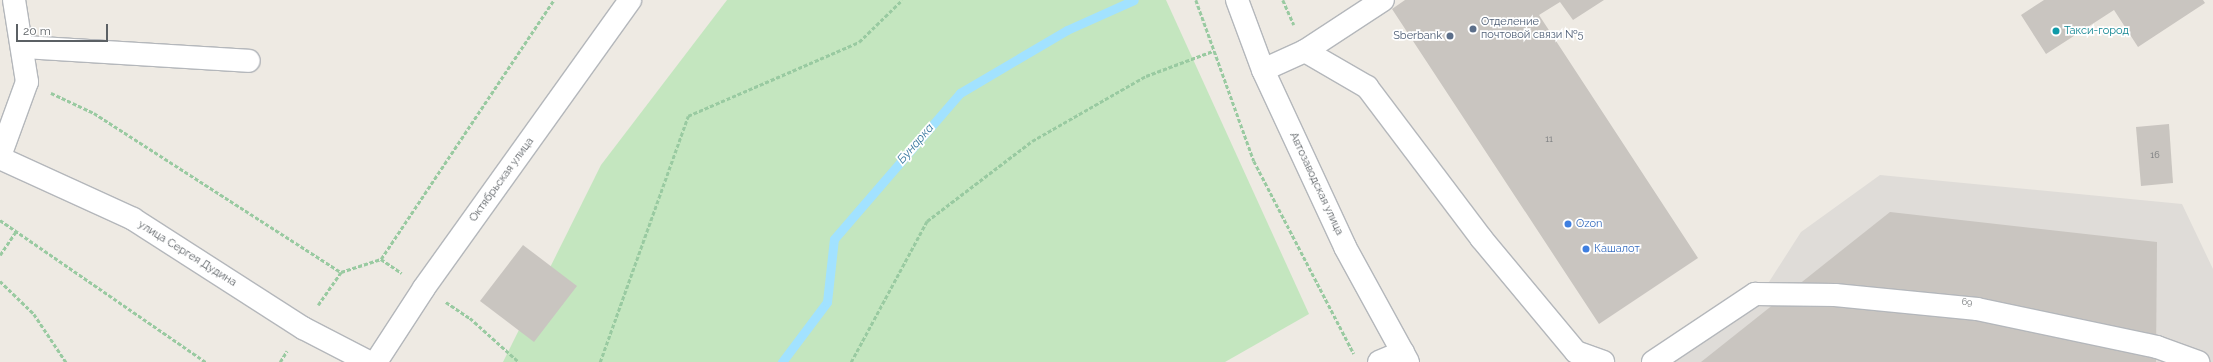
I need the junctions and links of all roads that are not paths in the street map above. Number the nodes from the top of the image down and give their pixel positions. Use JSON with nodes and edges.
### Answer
{"nodes":[{"id":1,"x":14,"y":0,"type":"edge"},
{"id":2,"x":630,"y":0,"type":"edge"},
{"id":3,"x":1383,"y":0,"type":"edge"},
{"id":4,"x":1239,"y":5,"type":"edge"},
{"id":5,"x":23,"y":47,"type":"junction"},
{"id":6,"x":1305,"y":51,"type":"junction"},
{"id":7,"x":249,"y":61,"type":"dead end"},
{"id":8,"x":1263,"y":70,"type":"junction"},
{"id":9,"x":0,"y":157,"type":"edge"},
{"id":10,"x":1405,"y":357,"type":"edge"},
{"id":11,"x":369,"y":362,"type":"edge"},
{"id":12,"x":376,"y":362,"type":"edge"},
{"id":13,"x":1379,"y":362,"type":"edge"},
{"id":14,"x":1603,"y":362,"type":"edge"},
{"id":15,"x":1653,"y":362,"type":"edge"},
{"id":16,"x":2198,"y":362,"type":"edge"}],
"edges":[{"from":1,"to":5,"type":"street"},
{"from":2,"to":12,"type":"street","name":"Октябрьская улица"},
{"from":3,"to":6,"type":"street"},
{"from":4,"to":8,"type":"street","name":"Автозаводская улица"},
{"from":5,"to":7,"type":"street"},
{"from":5,"to":9,"type":"street"},
{"from":6,"to":8,"type":"street"},
{"from":6,"to":14,"type":"street"},
{"from":8,"to":10,"type":"street","name":"Автозаводская улица"},
{"from":9,"to":11,"type":"street","name":"улица Сергея Дудина"},
{"from":10,"to":13,"type":"street"},
{"from":15,"to":16,"type":"street"}]}
